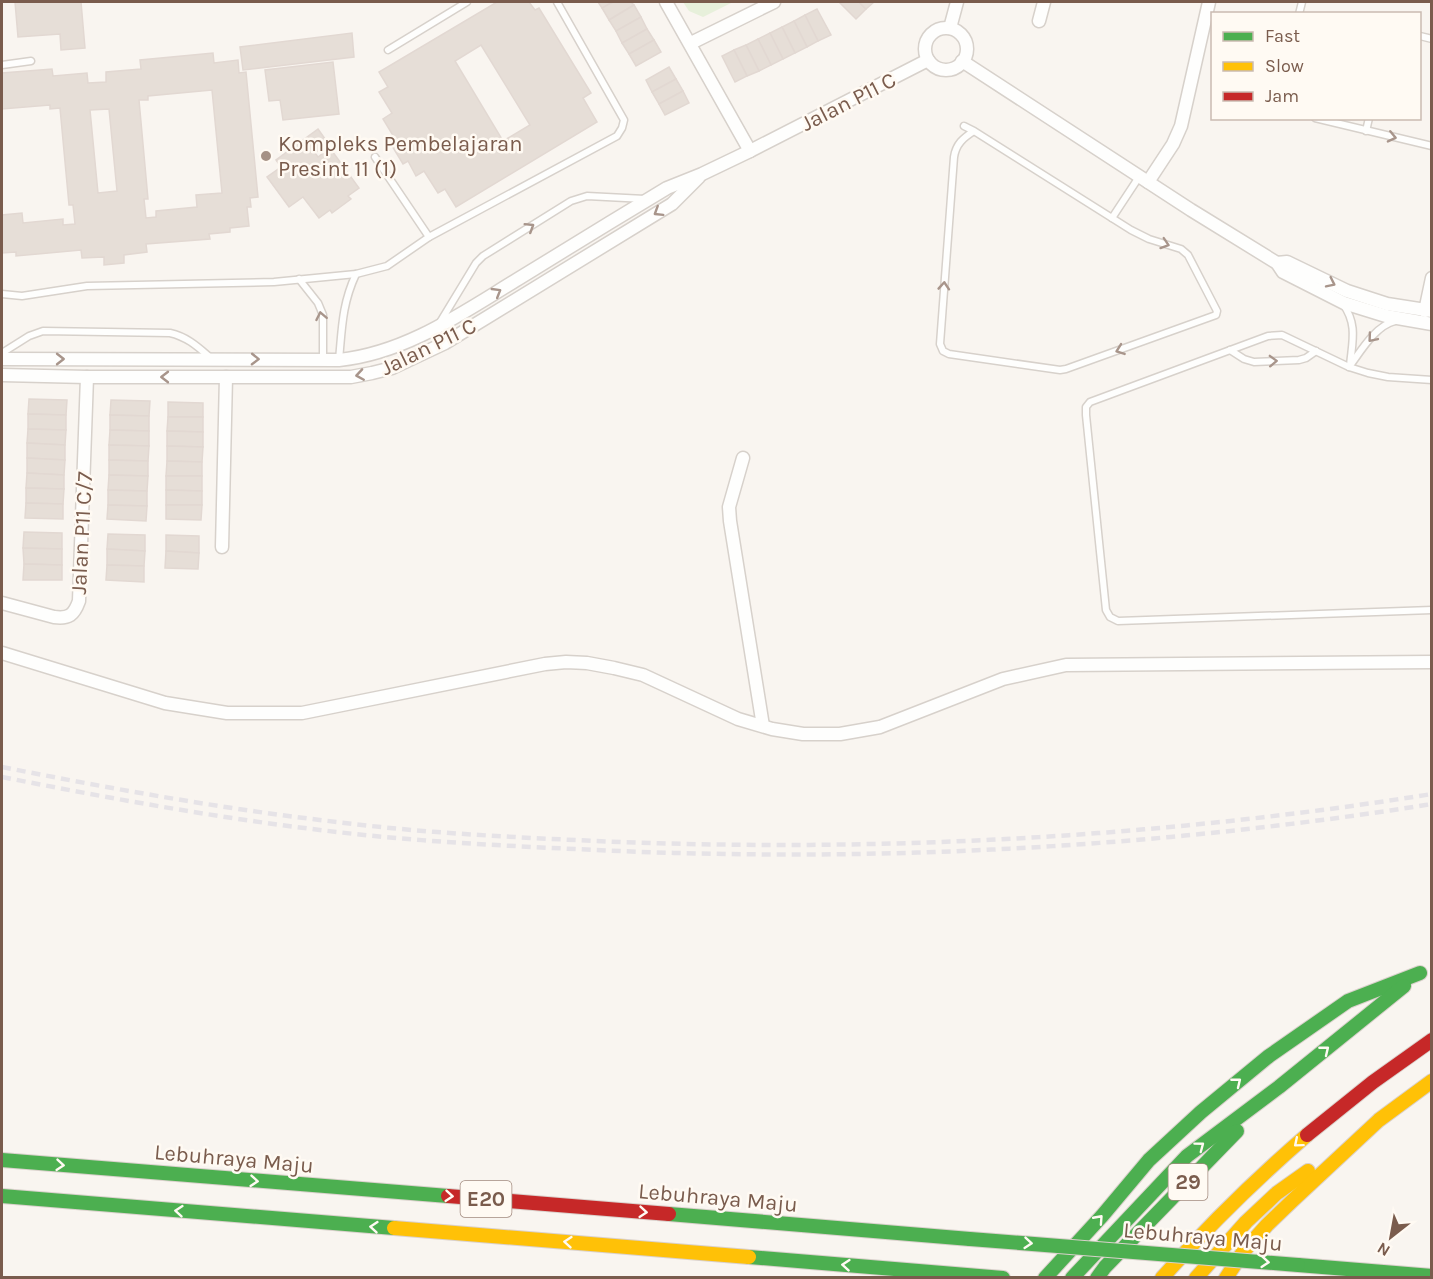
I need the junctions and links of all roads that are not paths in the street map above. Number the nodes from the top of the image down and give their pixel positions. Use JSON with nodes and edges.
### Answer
{"nodes":[{"id":1,"x":466,"y":2,"type":"edge"},
{"id":2,"x":557,"y":2,"type":"edge"},
{"id":3,"x":666,"y":2,"type":"edge"},
{"id":4,"x":774,"y":2,"type":"edge"},
{"id":5,"x":957,"y":2,"type":"edge"},
{"id":6,"x":1044,"y":2,"type":"edge"},
{"id":7,"x":1209,"y":2,"type":"edge"},
{"id":8,"x":1039,"y":21,"type":"dead end"},
{"id":9,"x":950,"y":28,"type":"junction"},
{"id":10,"x":691,"y":43,"type":"junction"},
{"id":11,"x":388,"y":50,"type":"dead end"},
{"id":12,"x":928,"y":60,"type":"junction"},
{"id":13,"x":31,"y":61,"type":"dead end"},
{"id":14,"x":962,"y":61,"type":"junction"},
{"id":15,"x":2,"y":65,"type":"edge"},
{"id":16,"x":1323,"y":120,"type":"edge"},
{"id":17,"x":1369,"y":120,"type":"edge"},
{"id":18,"x":964,"y":126,"type":"dead end"},
{"id":19,"x":974,"y":130,"type":"junction"},
{"id":20,"x":1366,"y":131,"type":"junction"},
{"id":21,"x":1431,"y":146,"type":"edge"},
{"id":22,"x":750,"y":151,"type":"junction"},
{"id":23,"x":375,"y":157,"type":"dead end"},
{"id":24,"x":702,"y":174,"type":"junction"},
{"id":25,"x":1143,"y":179,"type":"junction"},
{"id":26,"x":648,"y":199,"type":"junction"},
{"id":27,"x":1113,"y":218,"type":"junction"},
{"id":28,"x":429,"y":237,"type":"junction"},
{"id":29,"x":1277,"y":263,"type":"junction"},
{"id":30,"x":356,"y":274,"type":"junction"},
{"id":31,"x":1431,"y":278,"type":"edge"},
{"id":32,"x":299,"y":279,"type":"junction"},
{"id":33,"x":2,"y":294,"type":"edge"},
{"id":34,"x":1341,"y":302,"type":"junction"},
{"id":35,"x":1428,"y":311,"type":"edge"},
{"id":36,"x":1401,"y":319,"type":"junction"},
{"id":37,"x":1431,"y":324,"type":"edge"},
{"id":38,"x":436,"y":329,"type":"junction"},
{"id":39,"x":1230,"y":350,"type":"junction"},
{"id":40,"x":1316,"y":351,"type":"junction"},
{"id":41,"x":2,"y":353,"type":"edge"},
{"id":42,"x":2,"y":358,"type":"edge"},
{"id":43,"x":212,"y":359,"type":"junction"},
{"id":44,"x":323,"y":360,"type":"junction"},
{"id":45,"x":339,"y":360,"type":"junction"},
{"id":46,"x":1349,"y":367,"type":"junction"},
{"id":47,"x":2,"y":375,"type":"edge"},
{"id":48,"x":226,"y":376,"type":"junction"},
{"id":49,"x":87,"y":377,"type":"junction"},
{"id":50,"x":1431,"y":380,"type":"edge"},
{"id":51,"x":742,"y":458,"type":"dead end"},
{"id":52,"x":222,"y":548,"type":"dead end"},
{"id":53,"x":2,"y":603,"type":"edge"},
{"id":54,"x":1431,"y":610,"type":"edge"},
{"id":55,"x":2,"y":653,"type":"edge"},
{"id":56,"x":1431,"y":662,"type":"edge"},
{"id":57,"x":763,"y":726,"type":"junction"},
{"id":58,"x":1426,"y":970,"type":"edge"},
{"id":59,"x":1431,"y":1040,"type":"edge"},
{"id":60,"x":1431,"y":1081,"type":"edge"},
{"id":61,"x":1279,"y":1087,"type":"junction"},
{"id":62,"x":1379,"y":1120,"type":"junction"},
{"id":63,"x":2,"y":1160,"type":"edge"},
{"id":64,"x":2,"y":1197,"type":"edge"},
{"id":65,"x":1431,"y":1275,"type":"edge"},
{"id":66,"x":1003,"y":1278,"type":"edge"},
{"id":67,"x":1045,"y":1278,"type":"edge"},
{"id":68,"x":1072,"y":1278,"type":"edge"},
{"id":69,"x":1097,"y":1278,"type":"edge"},
{"id":70,"x":1162,"y":1278,"type":"edge"},
{"id":71,"x":1196,"y":1278,"type":"edge"},
{"id":72,"x":1226,"y":1278,"type":"edge"}],
"edges":[{"from":1,"to":11,"type":"lane"},
{"from":2,"to":28,"type":"lane"},
{"from":3,"to":10,"type":"street"},
{"from":4,"to":10,"type":"street"},
{"from":5,"to":9,"type":"street"},
{"from":6,"to":8,"type":"street"},
{"from":7,"to":25,"type":"street"},
{"from":9,"to":12,"type":"street"},
{"from":9,"to":14,"type":"street"},
{"from":10,"to":22,"type":"street"},
{"from":12,"to":14,"type":"street"},
{"from":12,"to":22,"type":"street","name":"Jalan P11 C"},
{"from":13,"to":15,"type":"lane"},
{"from":14,"to":25,"type":"street"},
{"from":16,"to":20,"type":"lane"},
{"from":17,"to":20,"type":"lane"},
{"from":18,"to":19,"type":"lane"},
{"from":19,"to":27,"type":"lane"},
{"from":27,"to":19,"type":"lane","one_way":true},
{"from":20,"to":21,"type":"lane","one_way":true},
{"from":22,"to":24,"type":"street","name":"Jalan P11 C"},
{"from":23,"to":28,"type":"lane"},
{"from":24,"to":26,"type":"street","name":"Jalan P11 C"},
{"from":24,"to":48,"type":"street","name":"Jalan P11 C","one_way":true},
{"from":25,"to":27,"type":"lane"},
{"from":25,"to":29,"type":"street"},
{"from":38,"to":26,"type":"street","name":"Jalan P11 C","one_way":true},
{"from":38,"to":26,"type":"lane","one_way":true},
{"from":28,"to":30,"type":"lane"},
{"from":29,"to":34,"type":"street"},
{"from":29,"to":35,"type":"street","one_way":true},
{"from":30,"to":32,"type":"lane"},
{"from":30,"to":45,"type":"lane"},
{"from":31,"to":35,"type":"street"},
{"from":32,"to":33,"type":"lane"},
{"from":44,"to":32,"type":"lane","one_way":true},
{"from":34,"to":36,"type":"street"},
{"from":34,"to":46,"type":"lane"},
{"from":36,"to":37,"type":"street"},
{"from":36,"to":46,"type":"lane","one_way":true},
{"from":38,"to":45,"type":"street","name":"Jalan P11 C"},
{"from":39,"to":40,"type":"lane","one_way":true},
{"from":39,"to":40,"type":"lane"},
{"from":39,"to":54,"type":"lane"},
{"from":40,"to":46,"type":"lane"},
{"from":41,"to":43,"type":"lane"},
{"from":42,"to":43,"type":"street","name":"Jalan P11 C","one_way":true},
{"from":43,"to":44,"type":"street","name":"Jalan P11 C","one_way":true},
{"from":44,"to":45,"type":"street","name":"Jalan P11 C"},
{"from":46,"to":50,"type":"lane"},
{"from":47,"to":49,"type":"street","name":"Jalan P11 C"},
{"from":48,"to":49,"type":"street","name":"Jalan P11 C","one_way":true},
{"from":48,"to":52,"type":"street"},
{"from":49,"to":53,"type":"street","name":"Jalan P11 C/7"},
{"from":51,"to":57,"type":"street"},
{"from":55,"to":57,"type":"street"},
{"from":56,"to":57,"type":"street"},
{"from":61,"to":58,"type":"highway","number":"29","one_way":true},
{"from":67,"to":58,"type":"highway","one_way":true},
{"from":59,"to":70,"type":"highway","number":"29","one_way":true},
{"from":60,"to":62,"type":"highway"},
{"from":68,"to":61,"type":"highway","one_way":true},
{"from":61,"to":69,"type":"highway","number":"29"},
{"from":62,"to":71,"type":"highway"},
{"from":62,"to":72,"type":"highway"},
{"from":63,"to":65,"type":"highway","name":"Lebuhraya Maju","number":"E20","one_way":true,"bridge":true},
{"from":66,"to":64,"type":"highway","number":"E20","one_way":true}]}
